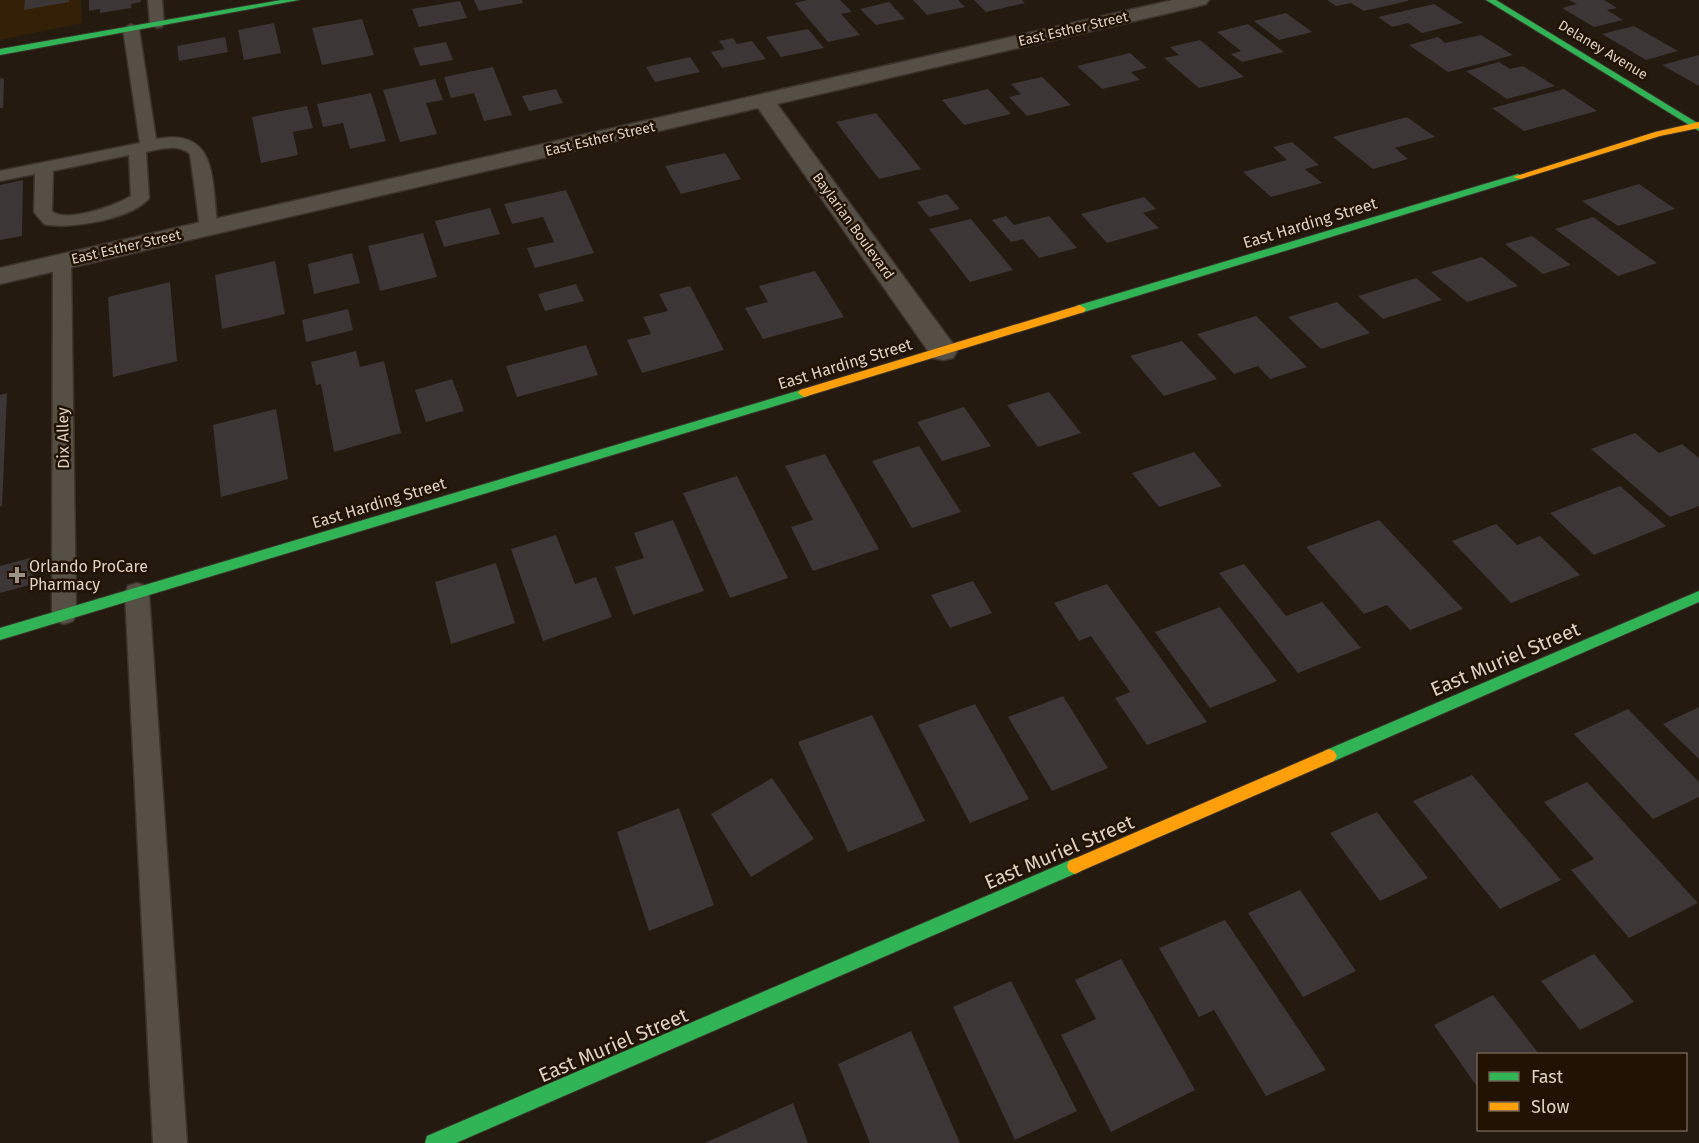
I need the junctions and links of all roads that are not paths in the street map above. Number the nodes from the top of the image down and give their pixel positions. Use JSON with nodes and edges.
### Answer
{"nodes":[{"id":1,"x":155,"y":0,"type":"edge"},
{"id":2,"x":295,"y":0,"type":"edge"},
{"id":3,"x":1199,"y":0,"type":"edge"},
{"id":4,"x":1490,"y":0,"type":"edge"},
{"id":5,"x":270,"y":2,"type":"edge"},
{"id":6,"x":157,"y":24,"type":"junction"},
{"id":7,"x":130,"y":28,"type":"junction"},
{"id":8,"x":0,"y":52,"type":"edge"},
{"id":9,"x":764,"y":101,"type":"junction"},
{"id":10,"x":1698,"y":126,"type":"edge"},
{"id":11,"x":143,"y":148,"type":"junction"},
{"id":12,"x":44,"y":168,"type":"junction"},
{"id":13,"x":0,"y":176,"type":"edge"},
{"id":14,"x":209,"y":228,"type":"junction"},
{"id":15,"x":62,"y":262,"type":"junction"},
{"id":16,"x":0,"y":276,"type":"edge"},
{"id":17,"x":944,"y":351,"type":"junction"},
{"id":18,"x":137,"y":593,"type":"junction"},
{"id":19,"x":1699,"y":596,"type":"edge"},
{"id":20,"x":64,"y":614,"type":"junction"},
{"id":21,"x":0,"y":634,"type":"edge"},
{"id":22,"x":170,"y":1143,"type":"edge"},
{"id":23,"x":434,"y":1143,"type":"edge"}],
"edges":[{"from":1,"to":6,"type":"lane"},
{"from":2,"to":5,"type":"street"},
{"from":3,"to":9,"type":"street","name":"East Esther Street"},
{"from":4,"to":10,"type":"street","name":"Delaney Avenue"},
{"from":5,"to":6,"type":"street"},
{"from":6,"to":7,"type":"street"},
{"from":7,"to":8,"type":"street"},
{"from":7,"to":11,"type":"lane"},
{"from":9,"to":14,"type":"street","name":"East Esther Street"},
{"from":9,"to":17,"type":"street","name":"Baylarian Boulevard"},
{"from":10,"to":17,"type":"street","name":"East Harding Street"},
{"from":11,"to":12,"type":"lane"},
{"from":11,"to":12,"type":"lane"},
{"from":11,"to":14,"type":"lane"},
{"from":12,"to":13,"type":"lane"},
{"from":14,"to":15,"type":"street","name":"East Esther Street"},
{"from":15,"to":16,"type":"street","name":"East Esther Street"},
{"from":15,"to":20,"type":"lane","name":"Dix Alley"},
{"from":17,"to":18,"type":"street","name":"East Harding Street"},
{"from":18,"to":20,"type":"street","name":"East Harding Street"},
{"from":18,"to":22,"type":"lane"},
{"from":19,"to":23,"type":"street","name":"East Muriel Street"},
{"from":20,"to":21,"type":"street","name":"East Harding Street"}]}
